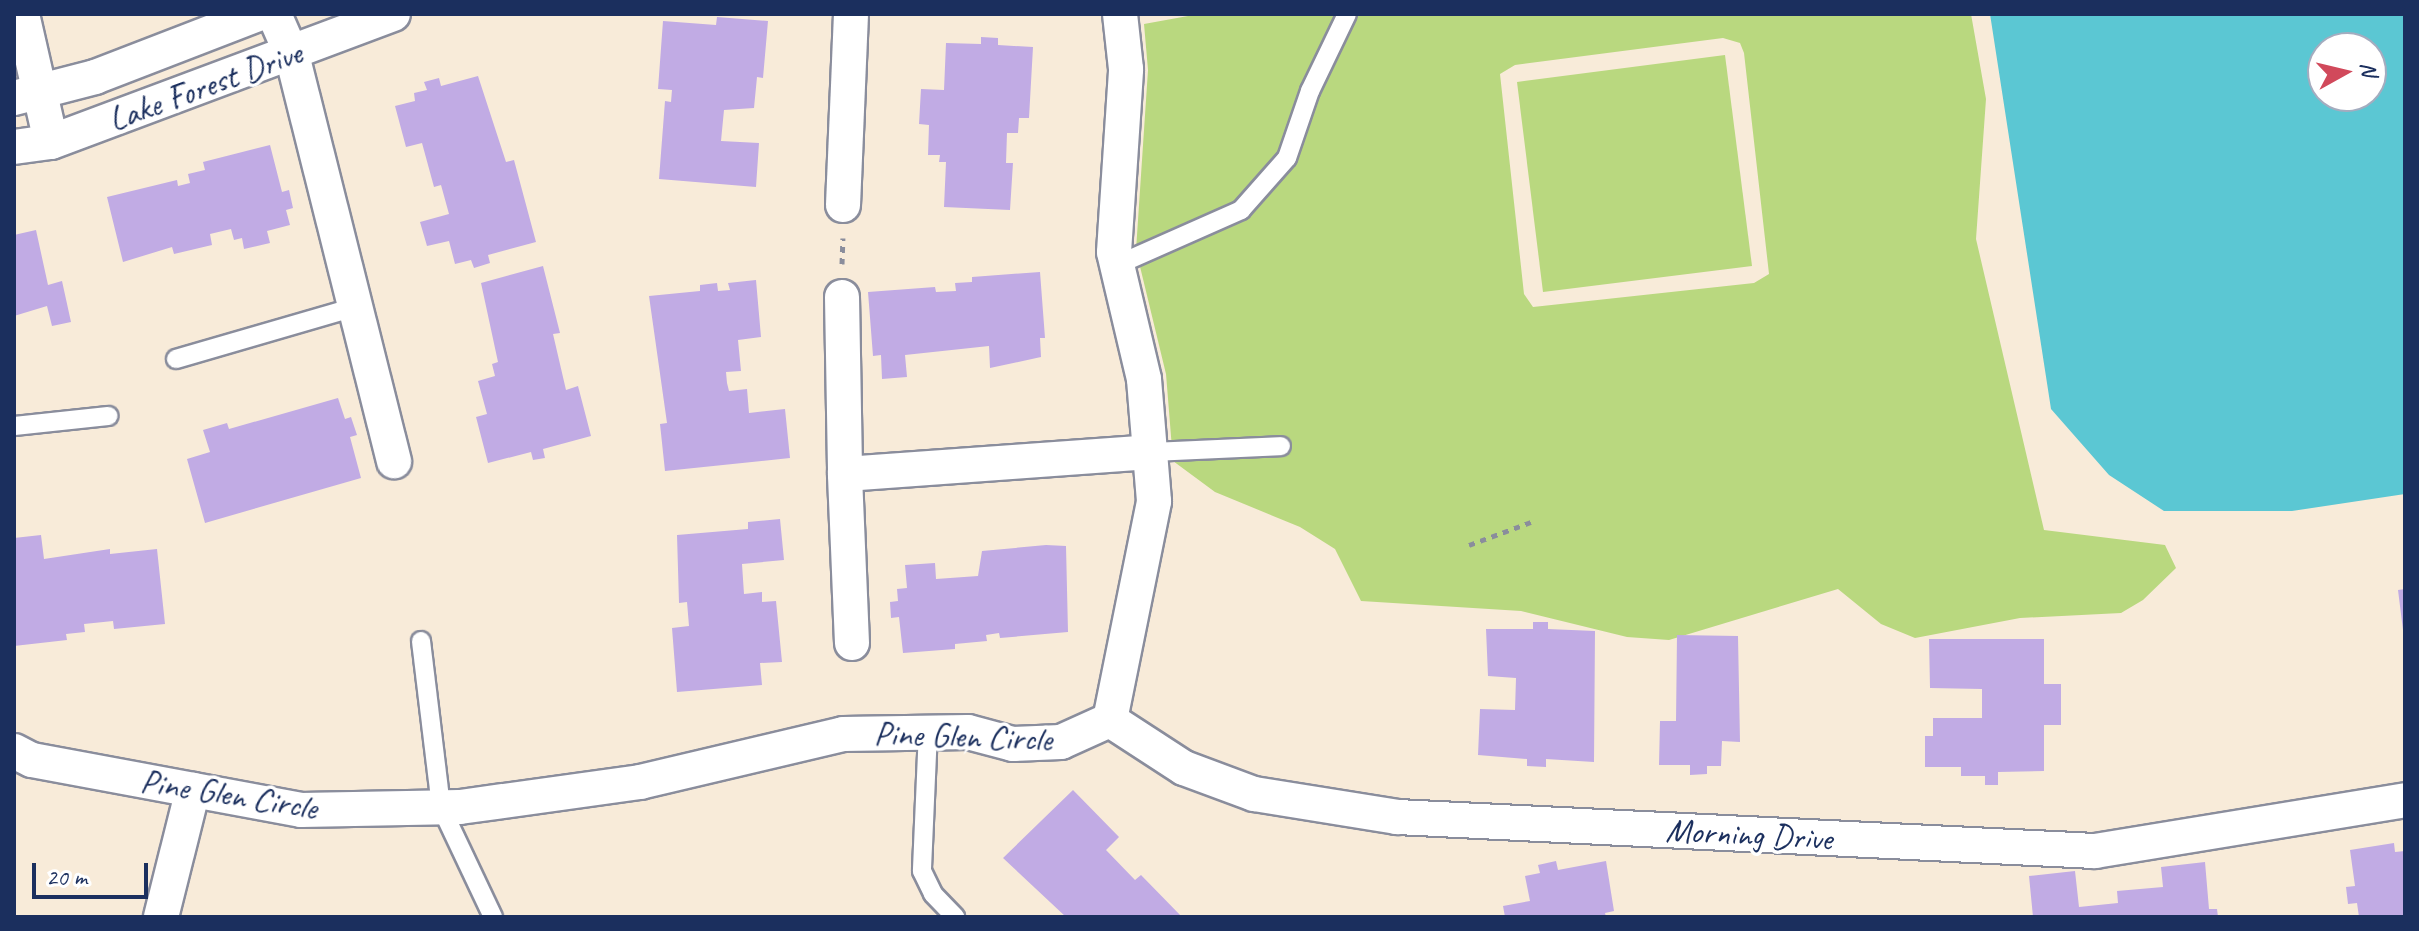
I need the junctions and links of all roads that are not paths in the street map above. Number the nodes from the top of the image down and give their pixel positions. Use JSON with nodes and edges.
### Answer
{"nodes":[{"id":1,"x":22,"y":14,"type":"edge"},
{"id":2,"x":258,"y":14,"type":"edge"},
{"id":3,"x":274,"y":14,"type":"edge"},
{"id":4,"x":393,"y":14,"type":"edge"},
{"id":5,"x":851,"y":14,"type":"edge"},
{"id":6,"x":1120,"y":14,"type":"edge"},
{"id":7,"x":1347,"y":14,"type":"edge"},
{"id":8,"x":292,"y":55,"type":"junction"},
{"id":9,"x":27,"y":96,"type":"edge"},
{"id":10,"x":51,"y":142,"type":"junction"},
{"id":11,"x":14,"y":147,"type":"edge"},
{"id":12,"x":843,"y":205,"type":"road end"},
{"id":13,"x":1117,"y":265,"type":"junction"},
{"id":14,"x":842,"y":297,"type":"road end"},
{"id":15,"x":355,"y":307,"type":"junction"},
{"id":16,"x":176,"y":359,"type":"dead end"},
{"id":17,"x":108,"y":416,"type":"dead end"},
{"id":18,"x":14,"y":426,"type":"edge"},
{"id":19,"x":1281,"y":446,"type":"dead end"},
{"id":20,"x":1150,"y":452,"type":"junction"},
{"id":21,"x":394,"y":461,"type":"dead end"},
{"id":22,"x":845,"y":474,"type":"junction"},
{"id":23,"x":421,"y":641,"type":"dead end"},
{"id":24,"x":852,"y":643,"type":"dead end"},
{"id":25,"x":1110,"y":720,"type":"junction"},
{"id":26,"x":928,"y":731,"type":"junction"},
{"id":27,"x":14,"y":751,"type":"edge"},
{"id":28,"x":193,"y":790,"type":"junction"},
{"id":29,"x":2405,"y":800,"type":"edge"},
{"id":30,"x":441,"y":807,"type":"junction"},
{"id":31,"x":161,"y":917,"type":"edge"},
{"id":32,"x":493,"y":917,"type":"edge"},
{"id":33,"x":955,"y":917,"type":"edge"}],
"edges":[{"from":1,"to":9,"type":"street"},
{"from":2,"to":9,"type":"street","name":"Lake Forest Drive"},
{"from":3,"to":8,"type":"street"},
{"from":4,"to":8,"type":"street","name":"Lake Forest Drive"},
{"from":5,"to":12,"type":"street"},
{"from":6,"to":13,"type":"street"},
{"from":7,"to":13,"type":"lane"},
{"from":8,"to":10,"type":"street","name":"Lake Forest Drive"},
{"from":8,"to":15,"type":"street"},
{"from":9,"to":10,"type":"street"},
{"from":10,"to":11,"type":"street","name":"Lake Forest Drive"},
{"from":13,"to":20,"type":"street"},
{"from":14,"to":22,"type":"street"},
{"from":15,"to":16,"type":"lane"},
{"from":15,"to":21,"type":"street"},
{"from":17,"to":18,"type":"lane"},
{"from":19,"to":20,"type":"lane"},
{"from":20,"to":22,"type":"street"},
{"from":20,"to":25,"type":"street"},
{"from":22,"to":24,"type":"street"},
{"from":23,"to":30,"type":"lane"},
{"from":25,"to":26,"type":"street","name":"Pine Glen Circle"},
{"from":25,"to":29,"type":"street","name":"Morning Drive"},
{"from":26,"to":30,"type":"street","name":"Pine Glen Circle"},
{"from":26,"to":33,"type":"lane"},
{"from":27,"to":28,"type":"street","name":"Pine Glen Circle"},
{"from":28,"to":30,"type":"street","name":"Pine Glen Circle"},
{"from":28,"to":31,"type":"street"},
{"from":30,"to":32,"type":"lane"}]}
